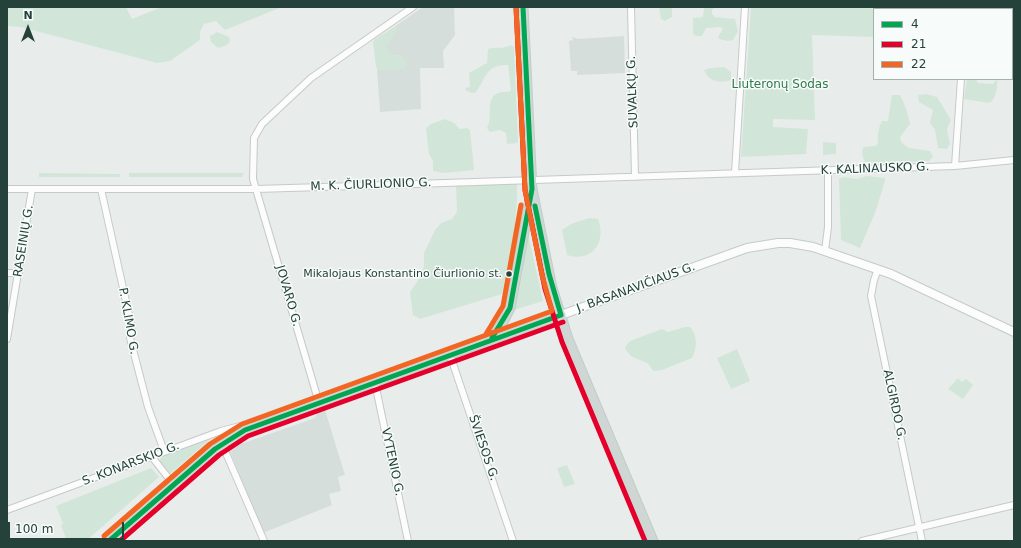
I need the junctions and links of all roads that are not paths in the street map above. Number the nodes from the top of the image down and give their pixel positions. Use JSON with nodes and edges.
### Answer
{"nodes":[{"id":1,"x":413,"y":7,"type":"edge"},
{"id":2,"x":523,"y":7,"type":"edge"},
{"id":3,"x":631,"y":7,"type":"edge"},
{"id":4,"x":745,"y":7,"type":"edge"},
{"id":5,"x":961,"y":80,"type":"edge"},
{"id":6,"x":1014,"y":160,"type":"edge"},
{"id":7,"x":956,"y":166,"type":"junction"},
{"id":8,"x":828,"y":170,"type":"junction"},
{"id":9,"x":735,"y":173,"type":"junction"},
{"id":10,"x":635,"y":177,"type":"junction"},
{"id":11,"x":531,"y":184,"type":"junction"},
{"id":12,"x":7,"y":189,"type":"edge"},
{"id":13,"x":32,"y":189,"type":"junction"},
{"id":14,"x":101,"y":189,"type":"junction"},
{"id":15,"x":256,"y":189,"type":"junction"},
{"id":16,"x":825,"y":251,"type":"junction"},
{"id":17,"x":878,"y":269,"type":"junction"},
{"id":18,"x":7,"y":273,"type":"edge"},
{"id":19,"x":19,"y":273,"type":"junction"},
{"id":20,"x":561,"y":315,"type":"junction"},
{"id":21,"x":1014,"y":332,"type":"edge"},
{"id":22,"x":492,"y":338,"type":"junction"},
{"id":23,"x":7,"y":339,"type":"edge"},
{"id":24,"x":450,"y":355,"type":"junction"},
{"id":25,"x":375,"y":383,"type":"junction"},
{"id":26,"x":320,"y":403,"type":"junction"},
{"id":27,"x":258,"y":425,"type":"junction"},
{"id":28,"x":222,"y":444,"type":"junction"},
{"id":29,"x":164,"y":451,"type":"junction"},
{"id":30,"x":152,"y":458,"type":"junction"},
{"id":31,"x":174,"y":485,"type":"junction"},
{"id":32,"x":1014,"y":505,"type":"edge"},
{"id":33,"x":7,"y":510,"type":"edge"},
{"id":34,"x":920,"y":527,"type":"junction"},
{"id":35,"x":109,"y":541,"type":"edge"},
{"id":36,"x":264,"y":541,"type":"edge"},
{"id":37,"x":408,"y":541,"type":"edge"},
{"id":38,"x":513,"y":541,"type":"edge"},
{"id":39,"x":653,"y":541,"type":"edge"},
{"id":40,"x":862,"y":541,"type":"edge"},
{"id":41,"x":922,"y":541,"type":"edge"}],
"edges":[{"from":1,"to":15,"type":"street","name":"JOVARO G."},
{"from":2,"to":11,"type":"main road"},
{"from":3,"to":10,"type":"street","name":"SUVALKŲ G."},
{"from":4,"to":9,"type":"street"},
{"from":5,"to":7,"type":"street"},
{"from":6,"to":7,"type":"street","name":"K. KALINAUSKO G."},
{"from":7,"to":8,"type":"street","name":"K. KALINAUSKO G."},
{"from":8,"to":9,"type":"street","name":"K. KALINAUSKO G."},
{"from":8,"to":16,"type":"street"},
{"from":9,"to":10,"type":"street","name":"M. K. ČIURLIONIO G."},
{"from":10,"to":11,"type":"street","name":"M. K. ČIURLIONIO G."},
{"from":11,"to":15,"type":"street","name":"M. K. ČIURLIONIO G."},
{"from":11,"to":20,"type":"main road"},
{"from":11,"to":22,"type":"main road"},
{"from":12,"to":13,"type":"street","name":"M. K. ČIURLIONIO G."},
{"from":13,"to":14,"type":"street","name":"M. K. ČIURLIONIO G."},
{"from":13,"to":19,"type":"street","name":"RASEINIŲ G."},
{"from":14,"to":15,"type":"street","name":"M. K. ČIURLIONIO G."},
{"from":14,"to":29,"type":"street","name":"P. KLIMO G."},
{"from":15,"to":26,"type":"street","name":"JOVARO G."},
{"from":16,"to":17,"type":"main road","name":"J. BASANAVIČIAUS G."},
{"from":16,"to":20,"type":"main road","name":"J. BASANAVIČIAUS G."},
{"from":17,"to":21,"type":"main road","name":"J. BASANAVIČIAUS G."},
{"from":17,"to":34,"type":"street","name":"ALGIRDO G."},
{"from":18,"to":19,"type":"street"},
{"from":19,"to":23,"type":"street","name":"RASEINIŲ G."},
{"from":20,"to":22,"type":"main road","name":"J. BASANAVIČIAUS G."},
{"from":20,"to":39,"type":"main road"},
{"from":22,"to":24,"type":"main road","name":"J. BASANAVIČIAUS G."},
{"from":24,"to":25,"type":"main road","name":"J. BASANAVIČIAUS G."},
{"from":24,"to":38,"type":"street","name":"ŠVIESOS G."},
{"from":25,"to":26,"type":"main road","name":"J. BASANAVIČIAUS G."},
{"from":25,"to":37,"type":"street","name":"VYTENIO G."},
{"from":26,"to":27,"type":"main road","name":"J. BASANAVIČIAUS G."},
{"from":27,"to":28,"type":"main road","name":"J. BASANAVIČIAUS G."},
{"from":27,"to":29,"type":"street","name":"S. KONARSKIO G."},
{"from":28,"to":31,"type":"main road","name":"J. BASANAVIČIAUS G."},
{"from":28,"to":36,"type":"street"},
{"from":29,"to":30,"type":"street","name":"S. KONARSKIO G."},
{"from":30,"to":31,"type":"street"},
{"from":30,"to":33,"type":"street","name":"S. KONARSKIO G."},
{"from":31,"to":35,"type":"main road","name":"J. BASANAVIČIAUS G."},
{"from":32,"to":34,"type":"street"},
{"from":34,"to":40,"type":"street"},
{"from":34,"to":41,"type":"street","name":"ALGIRDO G."}]}
